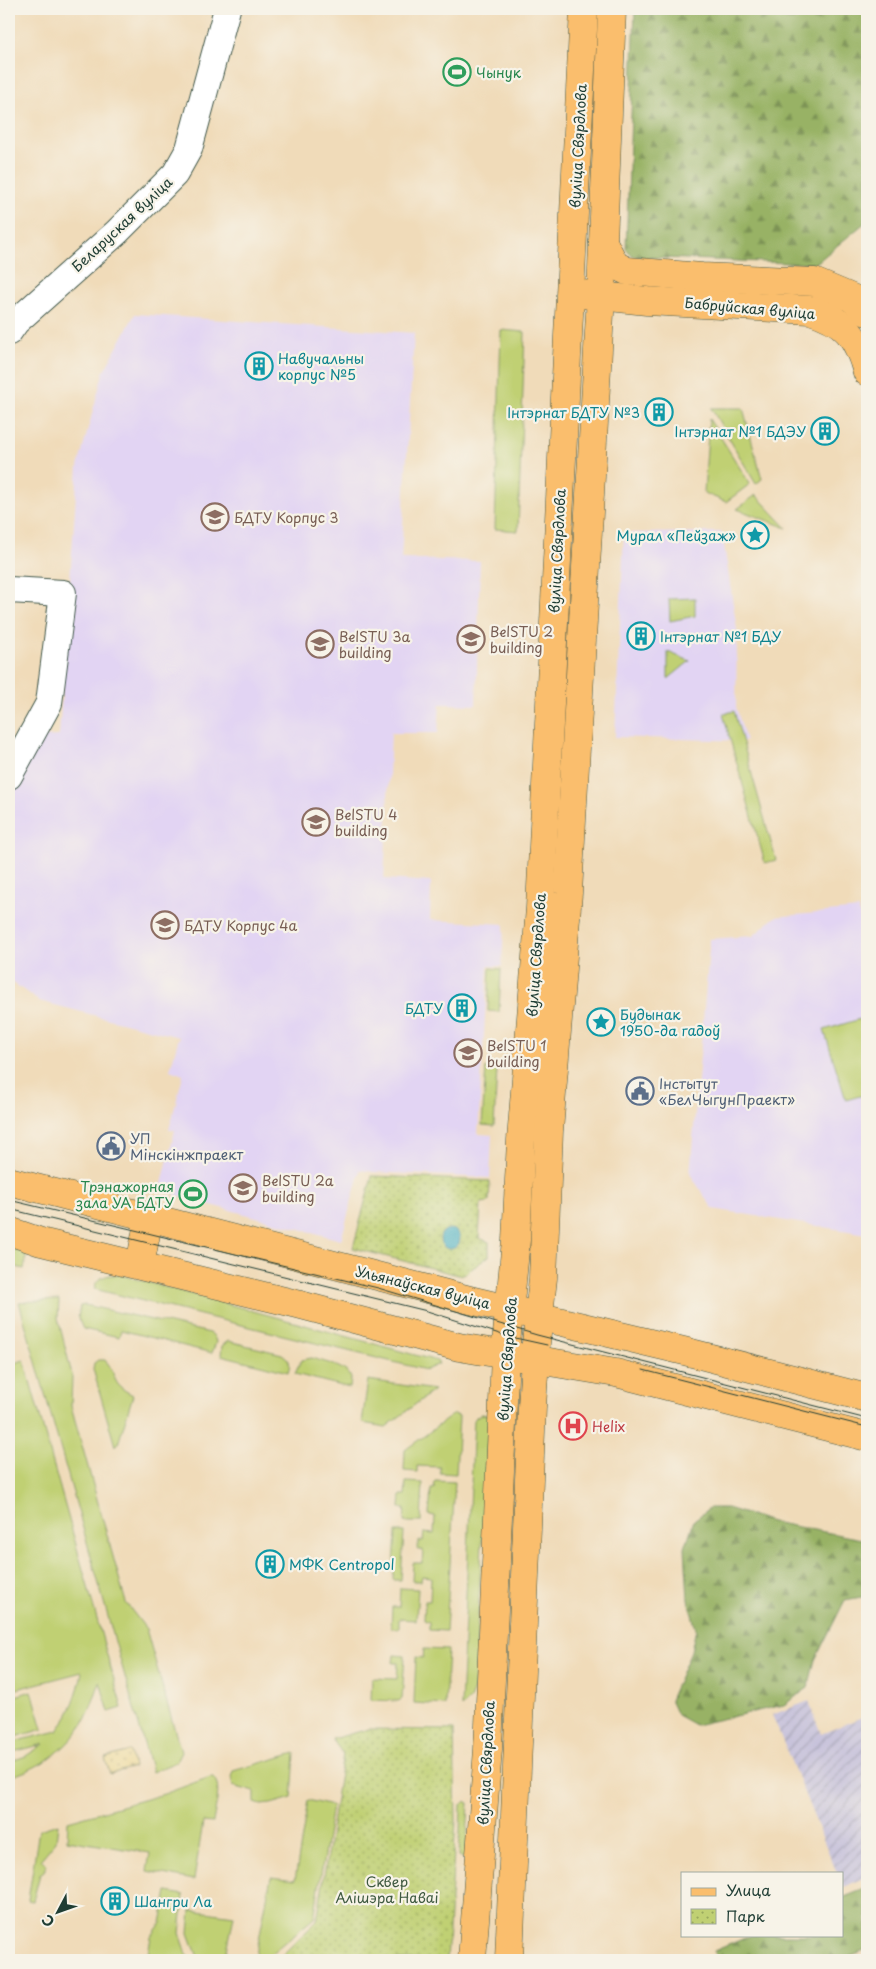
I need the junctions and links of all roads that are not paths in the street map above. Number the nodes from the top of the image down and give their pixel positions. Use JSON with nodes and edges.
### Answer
{"nodes":[{"id":1,"x":227,"y":9,"type":"edge"},
{"id":2,"x":584,"y":9,"type":"edge"},
{"id":3,"x":612,"y":9,"type":"edge"},
{"id":4,"x":603,"y":242,"type":"junction"},
{"id":5,"x":570,"y":294,"type":"junction"},
{"id":6,"x":600,"y":295,"type":"junction"},
{"id":7,"x":867,"y":312,"type":"edge"},
{"id":8,"x":9,"y":332,"type":"edge"},
{"id":9,"x":867,"y":372,"type":"edge"},
{"id":10,"x":9,"y":590,"type":"edge"},
{"id":11,"x":9,"y":776,"type":"edge"},
{"id":12,"x":9,"y":1181,"type":"edge"},
{"id":13,"x":149,"y":1218,"type":"junction"},
{"id":14,"x":9,"y":1231,"type":"edge"},
{"id":15,"x":140,"y":1265,"type":"junction"},
{"id":16,"x":509,"y":1309,"type":"junction"},
{"id":17,"x":538,"y":1317,"type":"junction"},
{"id":18,"x":505,"y":1355,"type":"junction"},
{"id":19,"x":535,"y":1359,"type":"junction"},
{"id":20,"x":867,"y":1398,"type":"edge"},
{"id":21,"x":867,"y":1438,"type":"edge"},
{"id":22,"x":472,"y":1960,"type":"edge"},
{"id":23,"x":508,"y":1960,"type":"edge"}],
"edges":[{"from":1,"to":8,"type":"street","name":"Беларуская вуліца"},
{"from":2,"to":5,"type":"main road","name":"вуліца Свярдлова"},
{"from":3,"to":4,"type":"main road","name":"вуліца Свярдлова"},
{"from":4,"to":6,"type":"main road","name":"вуліца Свярдлова"},
{"from":4,"to":7,"type":"main road","name":"Бабруйская вуліца"},
{"from":5,"to":6,"type":"main road","name":"Бабруйская вуліца"},
{"from":5,"to":16,"type":"main road","name":"вуліца Свярдлова"},
{"from":6,"to":9,"type":"main road","name":"Бабруйская вуліца"},
{"from":6,"to":17,"type":"main road","name":"вуліца Свярдлова"},
{"from":10,"to":11,"type":"street"},
{"from":12,"to":13,"type":"main road","name":"Ульянаўская вуліца"},
{"from":13,"to":15,"type":"main road"},
{"from":13,"to":16,"type":"main road","name":"Ульянаўская вуліца"},
{"from":14,"to":15,"type":"main road"},
{"from":15,"to":18,"type":"main road"},
{"from":16,"to":17,"type":"main road","name":"Ульянаўская вуліца"},
{"from":16,"to":18,"type":"main road","name":"вуліца Свярдлова"},
{"from":17,"to":19,"type":"main road","name":"вуліца Свярдлова"},
{"from":17,"to":20,"type":"main road","name":"Ульянаўская вуліца"},
{"from":18,"to":19,"type":"main road"},
{"from":18,"to":22,"type":"main road","name":"вуліца Свярдлова"},
{"from":19,"to":21,"type":"main road"},
{"from":19,"to":23,"type":"main road","name":"вуліца Свярдлова"}]}
